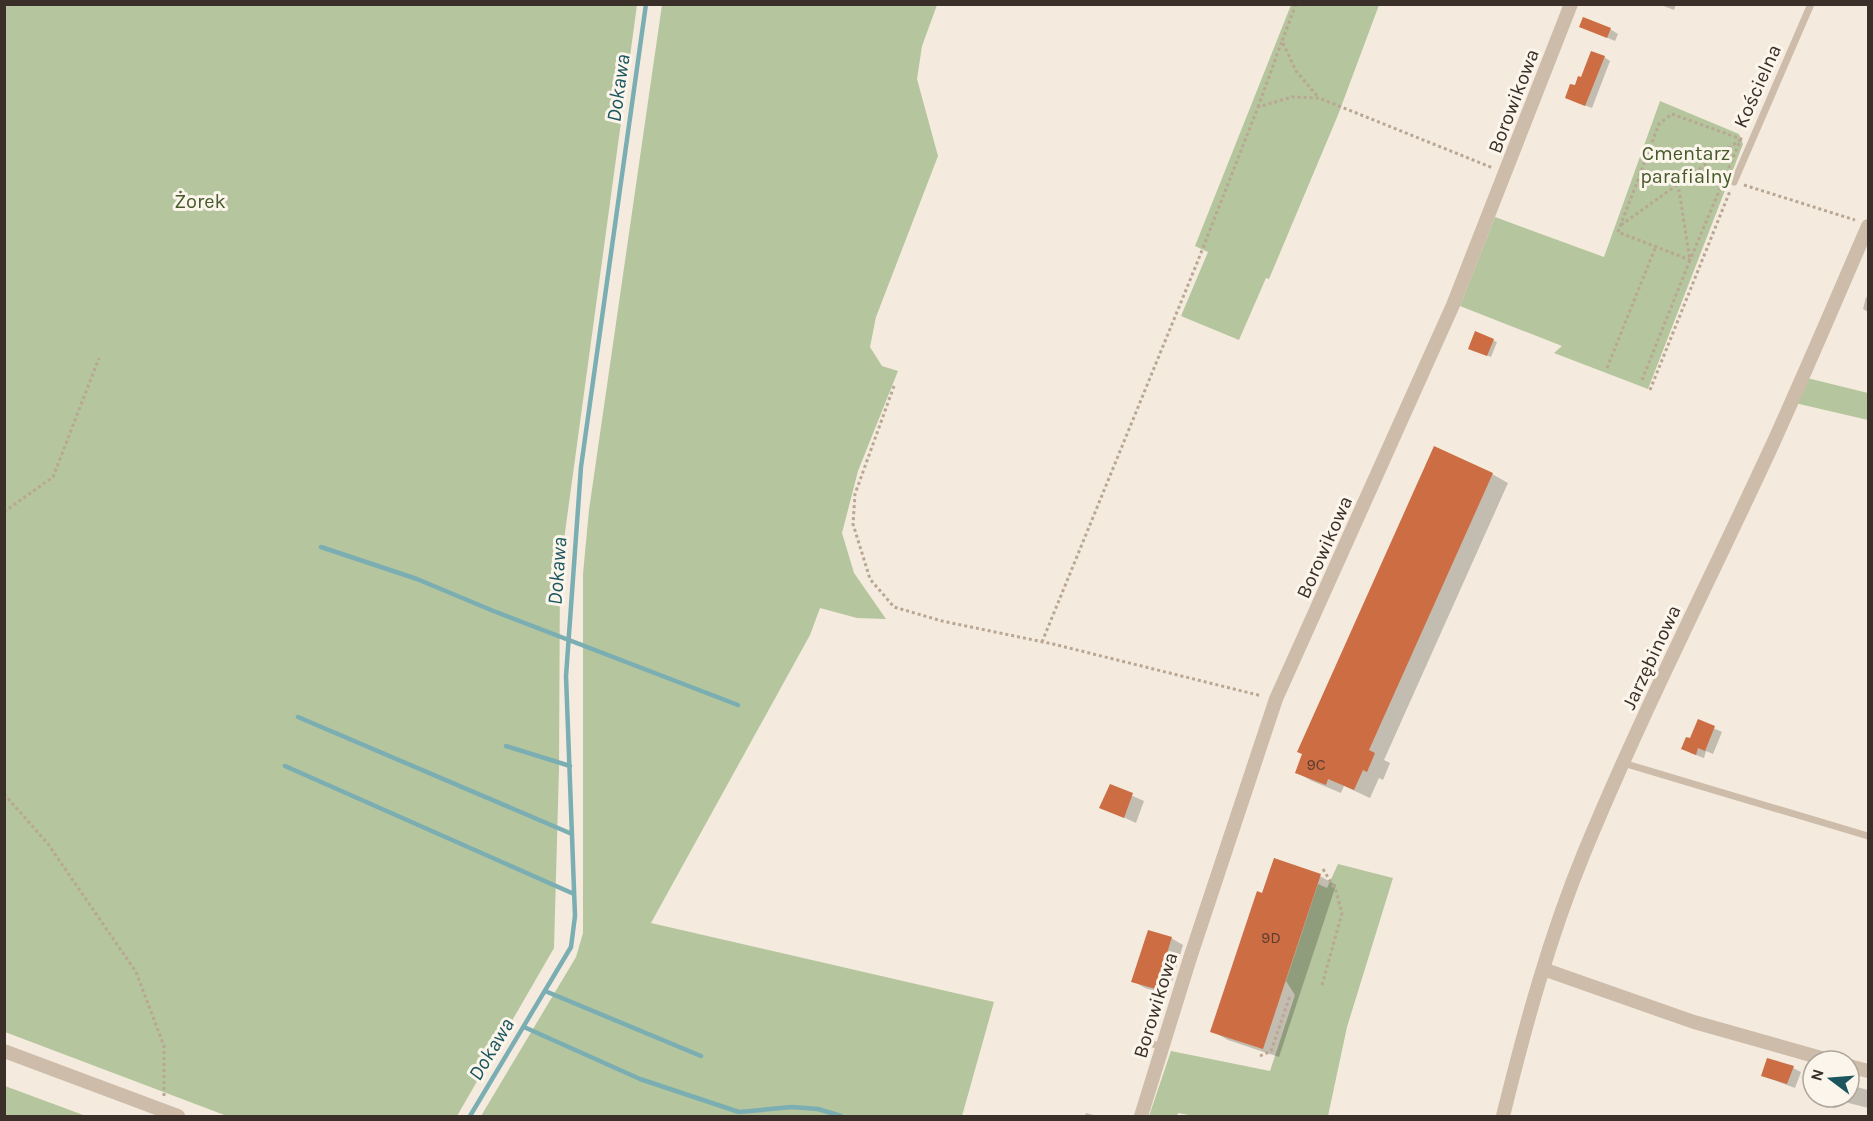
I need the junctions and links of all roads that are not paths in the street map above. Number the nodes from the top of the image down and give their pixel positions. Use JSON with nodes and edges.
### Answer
{"nodes":[{"id":1,"x":1570,"y":4,"type":"edge"},
{"id":2,"x":1811,"y":4,"type":"edge"},
{"id":3,"x":1734,"y":182,"type":"road end"},
{"id":4,"x":1863,"y":224,"type":"edge"},
{"id":5,"x":1623,"y":763,"type":"junction"},
{"id":6,"x":1869,"y":836,"type":"edge"},
{"id":7,"x":1543,"y":969,"type":"junction"},
{"id":8,"x":1146,"y":1042,"type":"dead end"},
{"id":9,"x":1163,"y":1047,"type":"junction"},
{"id":10,"x":4,"y":1051,"type":"edge"},
{"id":11,"x":1801,"y":1052,"type":"edge"},
{"id":12,"x":178,"y":1116,"type":"edge"},
{"id":13,"x":1141,"y":1116,"type":"edge"},
{"id":14,"x":1503,"y":1116,"type":"edge"}],
"edges":[{"from":1,"to":9,"type":"street","name":"Borowikowa"},
{"from":2,"to":3,"type":"lane","name":"Kościelna"},
{"from":4,"to":5,"type":"street","name":"Jarzębinowa"},
{"from":5,"to":6,"type":"lane"},
{"from":5,"to":7,"type":"street","name":"Jarzębinowa"},
{"from":7,"to":11,"type":"street"},
{"from":7,"to":14,"type":"street","name":"Jarzębinowa"},
{"from":8,"to":9,"type":"lane"},
{"from":9,"to":13,"type":"street","name":"Borowikowa"},
{"from":10,"to":12,"type":"street"}]}
